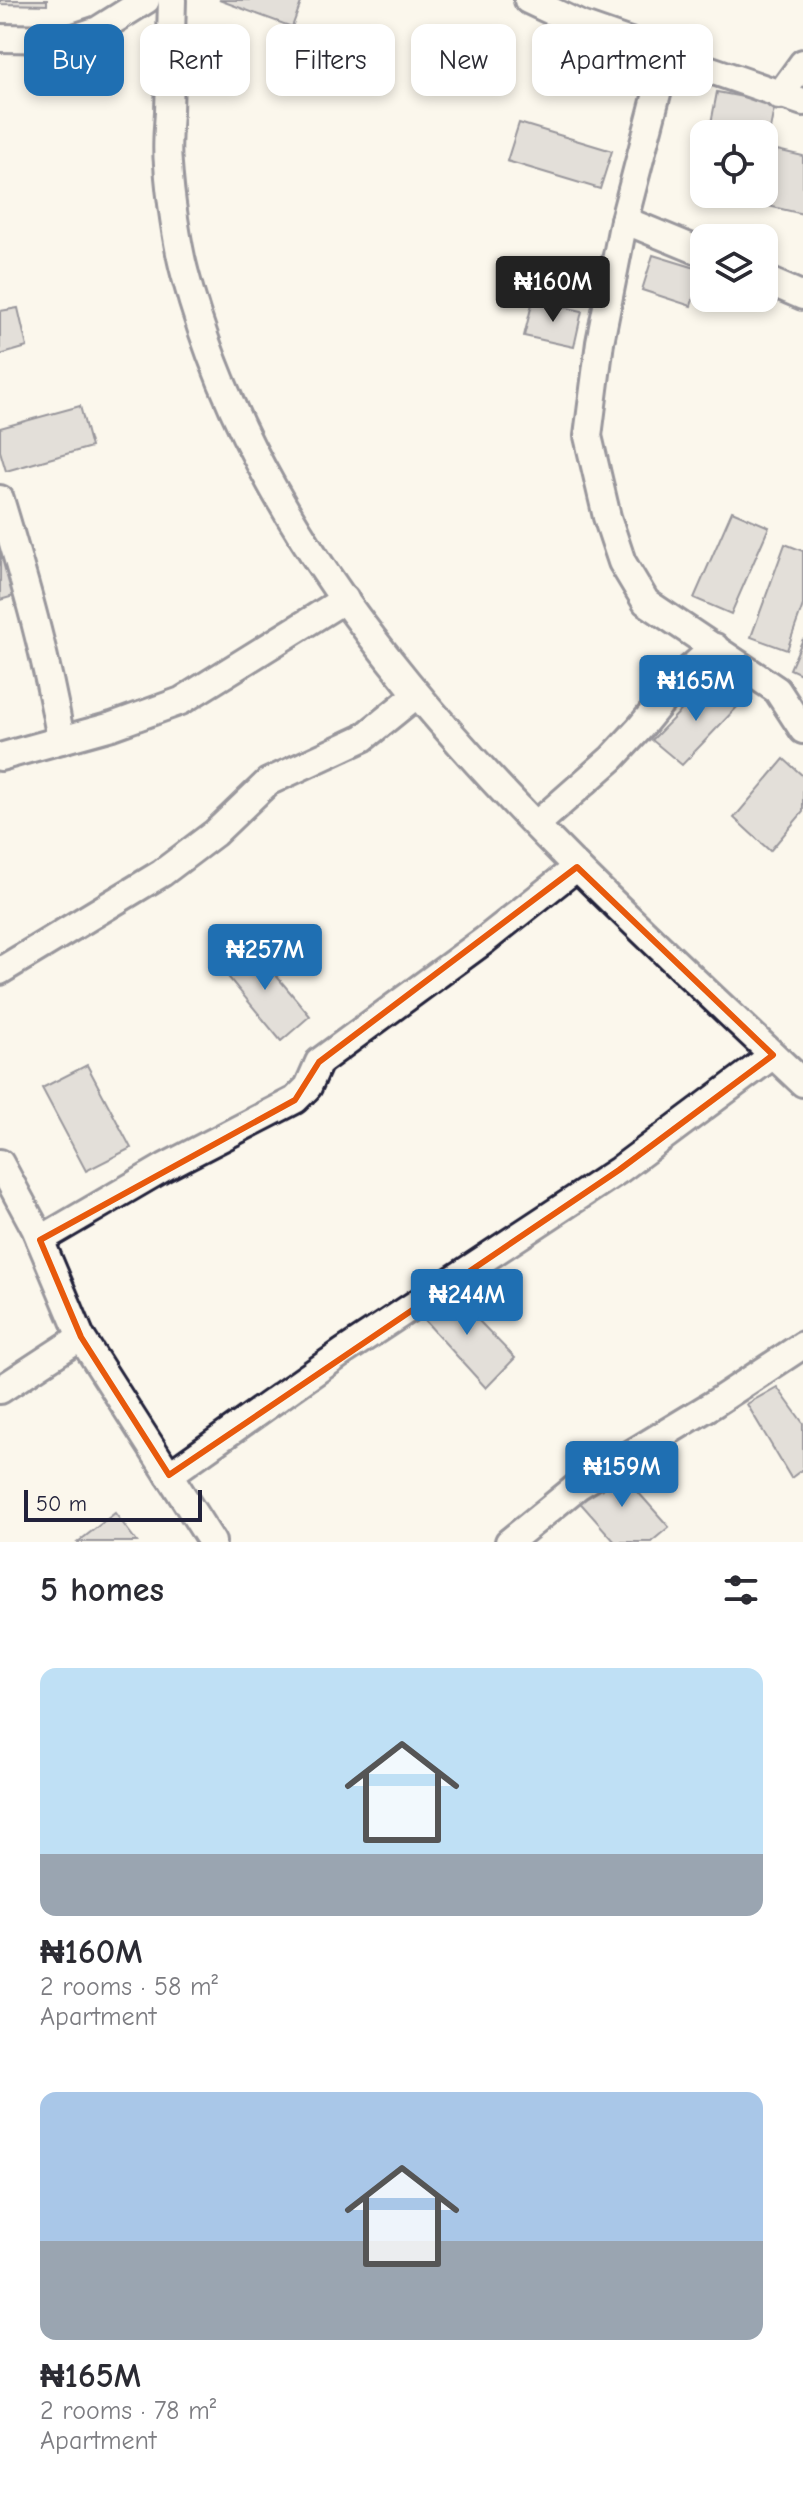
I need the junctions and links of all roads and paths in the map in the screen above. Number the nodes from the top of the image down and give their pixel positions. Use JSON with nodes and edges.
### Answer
{"nodes":[{"id":1,"x":146,"y":0,"type":"edge"},
{"id":2,"x":172,"y":0,"type":"edge"},
{"id":3,"x":528,"y":0,"type":"edge"},
{"id":4,"x":579,"y":24,"type":"edge"},
{"id":5,"x":0,"y":38,"type":"edge"},
{"id":6,"x":803,"y":63,"type":"edge"},
{"id":7,"x":713,"y":71,"type":"edge"},
{"id":8,"x":656,"y":96,"type":"edge"},
{"id":9,"x":791,"y":99,"type":"edge"},
{"id":10,"x":624,"y":220,"type":"junction"},
{"id":11,"x":690,"y":247,"type":"edge"},
{"id":12,"x":778,"y":285,"type":"edge"},
{"id":13,"x":803,"y":296,"type":"edge"},
{"id":14,"x":0,"y":499,"type":"edge"},
{"id":15,"x":345,"y":599,"type":"junction"},
{"id":16,"x":715,"y":647,"type":"junction"},
{"id":17,"x":416,"y":695,"type":"junction"},
{"id":18,"x":803,"y":730,"type":"edge"},
{"id":19,"x":61,"y":740,"type":"junction"},
{"id":20,"x":0,"y":757,"type":"edge"},
{"id":21,"x":537,"y":824,"type":"junction"},
{"id":22,"x":577,"y":867,"type":"junction"},
{"id":23,"x":0,"y":971,"type":"edge"},
{"id":24,"x":773,"y":1055,"type":"junction"},
{"id":25,"x":803,"y":1083,"type":"edge"},
{"id":26,"x":0,"y":1163,"type":"edge"},
{"id":27,"x":40,"y":1240,"type":"junction"},
{"id":28,"x":81,"y":1337,"type":"junction"},
{"id":29,"x":803,"y":1345,"type":"edge"},
{"id":30,"x":0,"y":1390,"type":"edge"},
{"id":31,"x":169,"y":1475,"type":"junction"},
{"id":32,"x":520,"y":1539,"type":"edge"},
{"id":33,"x":212,"y":1542,"type":"edge"}],
"edges":[{"from":1,"to":5,"type":"street"},
{"from":2,"to":15,"type":"street"},
{"from":3,"to":4,"type":"street"},
{"from":6,"to":9,"type":"street"},
{"from":7,"to":9,"type":"street"},
{"from":8,"to":10,"type":"street"},
{"from":10,"to":11,"type":"street"},
{"from":10,"to":16,"type":"street"},
{"from":12,"to":13,"type":"street"},
{"from":14,"to":19,"type":"street"},
{"from":15,"to":17,"type":"street"},
{"from":15,"to":19,"type":"street"},
{"from":16,"to":18,"type":"street"},
{"from":16,"to":21,"type":"street"},
{"from":17,"to":21,"type":"street"},
{"from":17,"to":23,"type":"street"},
{"from":19,"to":20,"type":"street"},
{"from":21,"to":22,"type":"street"},
{"from":22,"to":24,"type":"street"},
{"from":22,"to":27,"type":"street"},
{"from":24,"to":25,"type":"street"},
{"from":24,"to":31,"type":"street"},
{"from":26,"to":27,"type":"street"},
{"from":27,"to":28,"type":"street"},
{"from":28,"to":30,"type":"street"},
{"from":28,"to":31,"type":"street"},
{"from":29,"to":32,"type":"street"},
{"from":31,"to":33,"type":"street"}]}
